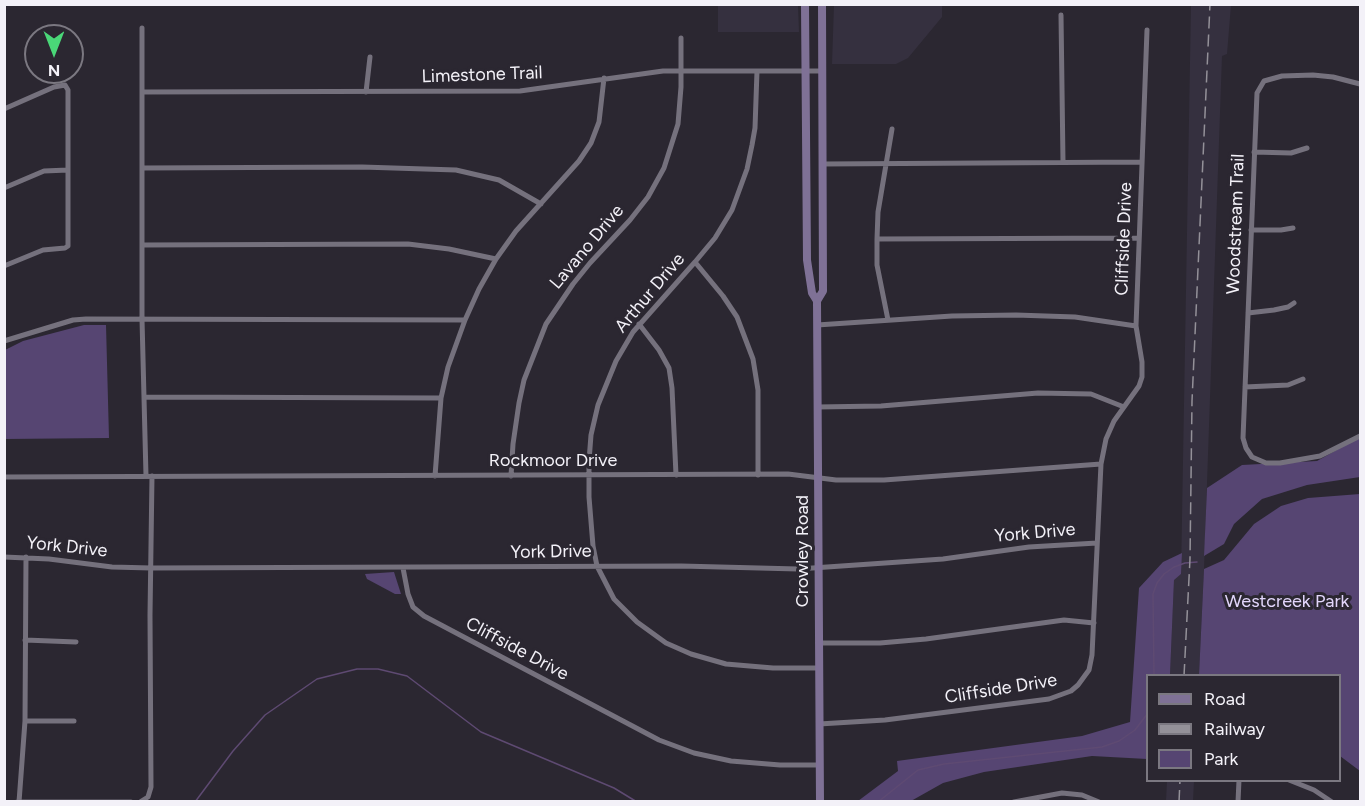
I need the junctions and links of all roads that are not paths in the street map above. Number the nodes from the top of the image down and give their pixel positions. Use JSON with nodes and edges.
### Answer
{"nodes":[{"id":1,"x":805,"y":4,"type":"edge"},
{"id":2,"x":822,"y":4,"type":"edge"},
{"id":3,"x":1061,"y":15,"type":"dead end"},
{"id":4,"x":142,"y":28,"type":"dead end"},
{"id":5,"x":1147,"y":30,"type":"dead end"},
{"id":6,"x":681,"y":38,"type":"dead end"},
{"id":7,"x":370,"y":57,"type":"dead end"},
{"id":8,"x":681,"y":70,"type":"junction"},
{"id":9,"x":757,"y":71,"type":"junction"},
{"id":10,"x":805,"y":71,"type":"junction"},
{"id":11,"x":822,"y":71,"type":"junction"},
{"id":12,"x":1360,"y":76,"type":"edge"},
{"id":13,"x":604,"y":78,"type":"junction"},
{"id":14,"x":1359,"y":84,"type":"edge"},
{"id":15,"x":142,"y":92,"type":"junction"},
{"id":16,"x":366,"y":92,"type":"junction"},
{"id":17,"x":4,"y":109,"type":"edge"},
{"id":18,"x":892,"y":129,"type":"dead end"},
{"id":19,"x":1307,"y":148,"type":"dead end"},
{"id":20,"x":1254,"y":152,"type":"junction"},
{"id":21,"x":1063,"y":162,"type":"junction"},
{"id":22,"x":1142,"y":162,"type":"junction"},
{"id":23,"x":823,"y":164,"type":"junction"},
{"id":24,"x":886,"y":164,"type":"junction"},
{"id":25,"x":142,"y":168,"type":"junction"},
{"id":26,"x":68,"y":170,"type":"junction"},
{"id":27,"x":4,"y":188,"type":"edge"},
{"id":28,"x":541,"y":204,"type":"junction"},
{"id":29,"x":1293,"y":228,"type":"dead end"},
{"id":30,"x":1251,"y":230,"type":"junction"},
{"id":31,"x":1139,"y":238,"type":"junction"},
{"id":32,"x":876,"y":239,"type":"junction"},
{"id":33,"x":142,"y":244,"type":"junction"},
{"id":34,"x":496,"y":259,"type":"junction"},
{"id":35,"x":695,"y":262,"type":"junction"},
{"id":36,"x":4,"y":266,"type":"edge"},
{"id":37,"x":818,"y":301,"type":"junction"},
{"id":38,"x":1294,"y":303,"type":"dead end"},
{"id":39,"x":1248,"y":313,"type":"junction"},
{"id":40,"x":142,"y":319,"type":"junction"},
{"id":41,"x":465,"y":320,"type":"junction"},
{"id":42,"x":888,"y":320,"type":"junction"},
{"id":43,"x":639,"y":324,"type":"junction"},
{"id":44,"x":818,"y":325,"type":"junction"},
{"id":45,"x":1136,"y":326,"type":"junction"},
{"id":46,"x":4,"y":341,"type":"edge"},
{"id":47,"x":1304,"y":379,"type":"dead end"},
{"id":48,"x":1245,"y":387,"type":"junction"},
{"id":49,"x":144,"y":397,"type":"junction"},
{"id":50,"x":441,"y":398,"type":"junction"},
{"id":51,"x":818,"y":407,"type":"junction"},
{"id":52,"x":1124,"y":407,"type":"junction"},
{"id":53,"x":1360,"y":436,"type":"edge"},
{"id":54,"x":1101,"y":464,"type":"junction"},
{"id":55,"x":676,"y":475,"type":"junction"},
{"id":56,"x":758,"y":475,"type":"junction"},
{"id":57,"x":149,"y":476,"type":"junction"},
{"id":58,"x":435,"y":476,"type":"junction"},
{"id":59,"x":511,"y":476,"type":"junction"},
{"id":60,"x":589,"y":476,"type":"junction"},
{"id":61,"x":4,"y":477,"type":"edge"},
{"id":62,"x":818,"y":477,"type":"junction"},
{"id":63,"x":1097,"y":543,"type":"junction"},
{"id":64,"x":4,"y":557,"type":"edge"},
{"id":65,"x":26,"y":557,"type":"junction"},
{"id":66,"x":818,"y":566,"type":"junction"},
{"id":67,"x":597,"y":567,"type":"junction"},
{"id":68,"x":150,"y":568,"type":"junction"},
{"id":69,"x":403,"y":568,"type":"junction"},
{"id":70,"x":1094,"y":623,"type":"junction"},
{"id":71,"x":25,"y":640,"type":"junction"},
{"id":72,"x":76,"y":642,"type":"dead end"},
{"id":73,"x":818,"y":643,"type":"junction"},
{"id":74,"x":819,"y":668,"type":"junction"},
{"id":75,"x":25,"y":721,"type":"junction"},
{"id":76,"x":74,"y":721,"type":"dead end"},
{"id":77,"x":819,"y":724,"type":"junction"},
{"id":78,"x":820,"y":765,"type":"junction"},
{"id":79,"x":1239,"y":782,"type":"edge"},
{"id":80,"x":1293,"y":782,"type":"edge"},
{"id":81,"x":1037,"y":800,"type":"edge"},
{"id":82,"x":18,"y":801,"type":"edge"},
{"id":83,"x":131,"y":801,"type":"edge"},
{"id":84,"x":141,"y":801,"type":"edge"},
{"id":85,"x":820,"y":801,"type":"edge"},
{"id":86,"x":1014,"y":801,"type":"edge"},
{"id":87,"x":1098,"y":801,"type":"edge"},
{"id":88,"x":1238,"y":801,"type":"edge"},
{"id":89,"x":1332,"y":801,"type":"edge"}],
"edges":[{"from":1,"to":10,"type":"main road","name":"Crowley Road"},
{"from":2,"to":11,"type":"main road","name":"Crowley Road"},
{"from":3,"to":21,"type":"street"},
{"from":4,"to":15,"type":"street"},
{"from":5,"to":22,"type":"street","name":"Cliffside Drive"},
{"from":6,"to":8,"type":"street","name":"Lavano Drive"},
{"from":7,"to":16,"type":"street"},
{"from":8,"to":9,"type":"street","name":"Limestone Trail"},
{"from":8,"to":13,"type":"street","name":"Limestone Trail"},
{"from":8,"to":59,"type":"street","name":"Lavano Drive"},
{"from":9,"to":10,"type":"street","name":"Limestone Trail"},
{"from":9,"to":35,"type":"street","name":"Arthur Drive"},
{"from":10,"to":11,"type":"street","name":"Limestone Trail"},
{"from":10,"to":37,"type":"main road","name":"Crowley Road"},
{"from":11,"to":23,"type":"main road","name":"Crowley Road"},
{"from":12,"to":14,"type":"street"},
{"from":13,"to":16,"type":"street","name":"Limestone Trail"},
{"from":13,"to":28,"type":"street"},
{"from":14,"to":20,"type":"street","name":"Woodstream Trail"},
{"from":15,"to":16,"type":"street","name":"Limestone Trail"},
{"from":15,"to":25,"type":"street"},
{"from":17,"to":26,"type":"street"},
{"from":18,"to":24,"type":"street"},
{"from":19,"to":20,"type":"street"},
{"from":20,"to":30,"type":"street","name":"Woodstream Trail"},
{"from":21,"to":22,"type":"street"},
{"from":21,"to":24,"type":"street"},
{"from":22,"to":31,"type":"street","name":"Cliffside Drive"},
{"from":23,"to":24,"type":"street"},
{"from":23,"to":37,"type":"main road","name":"Crowley Road"},
{"from":24,"to":32,"type":"street"},
{"from":25,"to":28,"type":"street"},
{"from":25,"to":33,"type":"street"},
{"from":26,"to":27,"type":"street"},
{"from":26,"to":36,"type":"street"},
{"from":28,"to":34,"type":"street"},
{"from":29,"to":30,"type":"street"},
{"from":30,"to":39,"type":"street","name":"Woodstream Trail"},
{"from":31,"to":32,"type":"street"},
{"from":31,"to":45,"type":"street","name":"Cliffside Drive"},
{"from":32,"to":42,"type":"street"},
{"from":33,"to":34,"type":"street"},
{"from":33,"to":40,"type":"street"},
{"from":34,"to":41,"type":"street"},
{"from":35,"to":43,"type":"street","name":"Arthur Drive"},
{"from":35,"to":56,"type":"street"},
{"from":37,"to":44,"type":"main road","name":"Crowley Road"},
{"from":38,"to":39,"type":"street"},
{"from":39,"to":48,"type":"street","name":"Woodstream Trail"},
{"from":40,"to":41,"type":"street"},
{"from":40,"to":46,"type":"street"},
{"from":40,"to":49,"type":"street"},
{"from":41,"to":50,"type":"street"},
{"from":42,"to":44,"type":"street"},
{"from":42,"to":45,"type":"street"},
{"from":43,"to":55,"type":"street"},
{"from":43,"to":60,"type":"street","name":"Arthur Drive"},
{"from":44,"to":51,"type":"main road","name":"Crowley Road"},
{"from":45,"to":52,"type":"street","name":"Cliffside Drive"},
{"from":47,"to":48,"type":"street"},
{"from":48,"to":53,"type":"street","name":"Woodstream Trail"},
{"from":49,"to":50,"type":"street"},
{"from":49,"to":57,"type":"street"},
{"from":50,"to":58,"type":"street"},
{"from":51,"to":52,"type":"street"},
{"from":51,"to":62,"type":"main road","name":"Crowley Road"},
{"from":52,"to":54,"type":"street","name":"Cliffside Drive"},
{"from":54,"to":62,"type":"street","name":"Rockmoor Drive"},
{"from":54,"to":63,"type":"street","name":"Cliffside Drive"},
{"from":55,"to":56,"type":"street","name":"Rockmoor Drive"},
{"from":55,"to":60,"type":"street","name":"Rockmoor Drive"},
{"from":56,"to":62,"type":"street","name":"Rockmoor Drive"},
{"from":57,"to":58,"type":"street","name":"Rockmoor Drive"},
{"from":57,"to":61,"type":"street","name":"Rockmoor Drive"},
{"from":57,"to":68,"type":"street"},
{"from":58,"to":59,"type":"street","name":"Rockmoor Drive"},
{"from":59,"to":60,"type":"street","name":"Rockmoor Drive"},
{"from":60,"to":67,"type":"street","name":"Arthur Drive"},
{"from":62,"to":66,"type":"main road","name":"Crowley Road"},
{"from":63,"to":66,"type":"street","name":"York Drive"},
{"from":63,"to":70,"type":"street","name":"Cliffside Drive"},
{"from":64,"to":65,"type":"street","name":"York Drive"},
{"from":65,"to":68,"type":"street","name":"York Drive"},
{"from":65,"to":71,"type":"street"},
{"from":66,"to":67,"type":"street","name":"York Drive"},
{"from":66,"to":73,"type":"main road","name":"Crowley Road"},
{"from":67,"to":69,"type":"street","name":"York Drive"},
{"from":67,"to":74,"type":"street","name":"Arthur Drive"},
{"from":68,"to":69,"type":"street","name":"York Drive"},
{"from":68,"to":84,"type":"street"},
{"from":69,"to":78,"type":"street","name":"Cliffside Drive"},
{"from":70,"to":73,"type":"street"},
{"from":70,"to":77,"type":"street","name":"Cliffside Drive"},
{"from":71,"to":72,"type":"street"},
{"from":71,"to":75,"type":"street"},
{"from":73,"to":74,"type":"main road","name":"Crowley Road"},
{"from":74,"to":77,"type":"main road","name":"Crowley Road"},
{"from":75,"to":76,"type":"street"},
{"from":75,"to":82,"type":"street"},
{"from":77,"to":78,"type":"main road","name":"Crowley Road"},
{"from":78,"to":85,"type":"main road","name":"Crowley Road"},
{"from":79,"to":88,"type":"street"},
{"from":80,"to":89,"type":"street"},
{"from":81,"to":86,"type":"street"},
{"from":81,"to":87,"type":"street"},
{"from":82,"to":83,"type":"street"}]}
